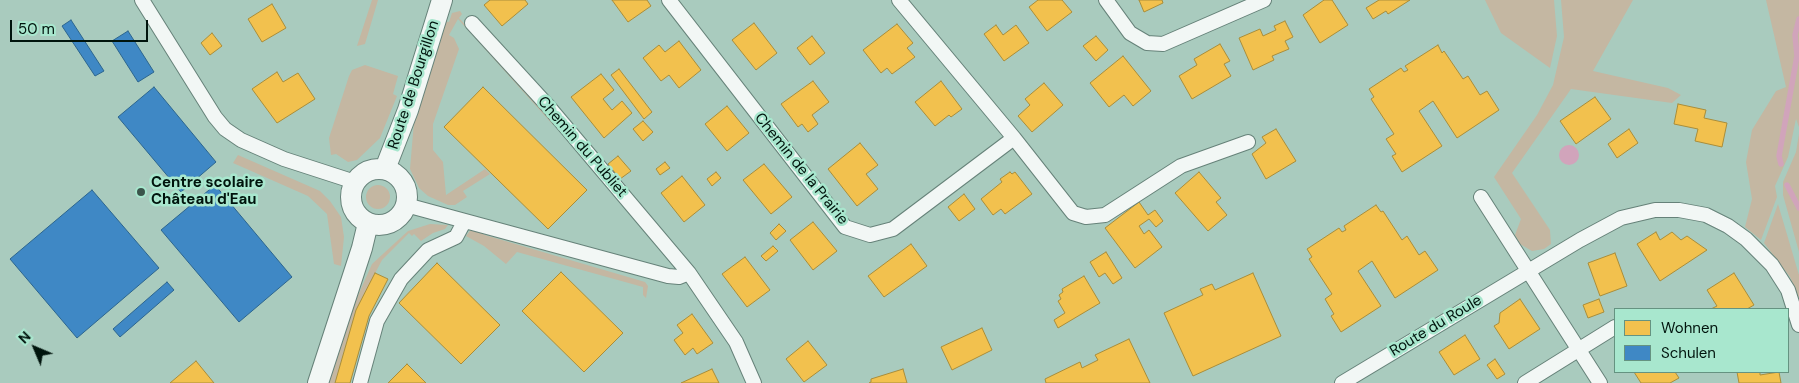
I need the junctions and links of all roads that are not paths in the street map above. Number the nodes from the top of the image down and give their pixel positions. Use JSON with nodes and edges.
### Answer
{"nodes":[{"id":1,"x":142,"y":0,"type":"edge"},
{"id":2,"x":442,"y":0,"type":"edge"},
{"id":3,"x":669,"y":0,"type":"edge"},
{"id":4,"x":898,"y":0,"type":"edge"},
{"id":5,"x":1106,"y":0,"type":"edge"},
{"id":6,"x":1264,"y":0,"type":"edge"},
{"id":7,"x":472,"y":23,"type":"dead end"},
{"id":8,"x":1014,"y":138,"type":"junction"},
{"id":9,"x":1248,"y":142,"type":"dead end"},
{"id":10,"x":385,"y":169,"type":"junction"},
{"id":11,"x":355,"y":182,"type":"junction"},
{"id":12,"x":1481,"y":197,"type":"dead end"},
{"id":13,"x":406,"y":205,"type":"junction"},
{"id":14,"x":464,"y":222,"type":"junction"},
{"id":15,"x":368,"y":223,"type":"junction"},
{"id":16,"x":1530,"y":270,"type":"junction"},
{"id":17,"x":689,"y":273,"type":"junction"},
{"id":18,"x":1799,"y":325,"type":"edge"},
{"id":19,"x":1614,"y":328,"type":"edge"},
{"id":20,"x":1579,"y":349,"type":"junction"},
{"id":21,"x":318,"y":383,"type":"edge"},
{"id":22,"x":360,"y":383,"type":"edge"},
{"id":23,"x":754,"y":383,"type":"edge"},
{"id":24,"x":1342,"y":383,"type":"edge"},
{"id":25,"x":1525,"y":383,"type":"edge"},
{"id":26,"x":1600,"y":383,"type":"edge"}],
"edges":[{"from":1,"to":11,"type":"street"},
{"from":2,"to":10,"type":"main road","name":"Route de Bourgillon"},
{"from":3,"to":8,"type":"street","name":"Chemin de la Prairie"},
{"from":4,"to":8,"type":"street"},
{"from":5,"to":6,"type":"street"},
{"from":7,"to":17,"type":"street","name":"Chemin du Publiet"},
{"from":8,"to":9,"type":"street"},
{"from":10,"to":11,"type":"main road"},
{"from":10,"to":13,"type":"main road"},
{"from":11,"to":15,"type":"main road"},
{"from":12,"to":16,"type":"street"},
{"from":13,"to":14,"type":"street"},
{"from":13,"to":15,"type":"main road"},
{"from":14,"to":17,"type":"street"},
{"from":14,"to":22,"type":"street"},
{"from":15,"to":21,"type":"main road"},
{"from":16,"to":18,"type":"street","name":"Route du Roule"},
{"from":16,"to":20,"type":"street"},
{"from":16,"to":24,"type":"street","name":"Route du Roule"},
{"from":17,"to":23,"type":"street","name":"Chemin du Publiet"},
{"from":19,"to":20,"type":"street"},
{"from":20,"to":25,"type":"street"},
{"from":20,"to":26,"type":"street"}]}
